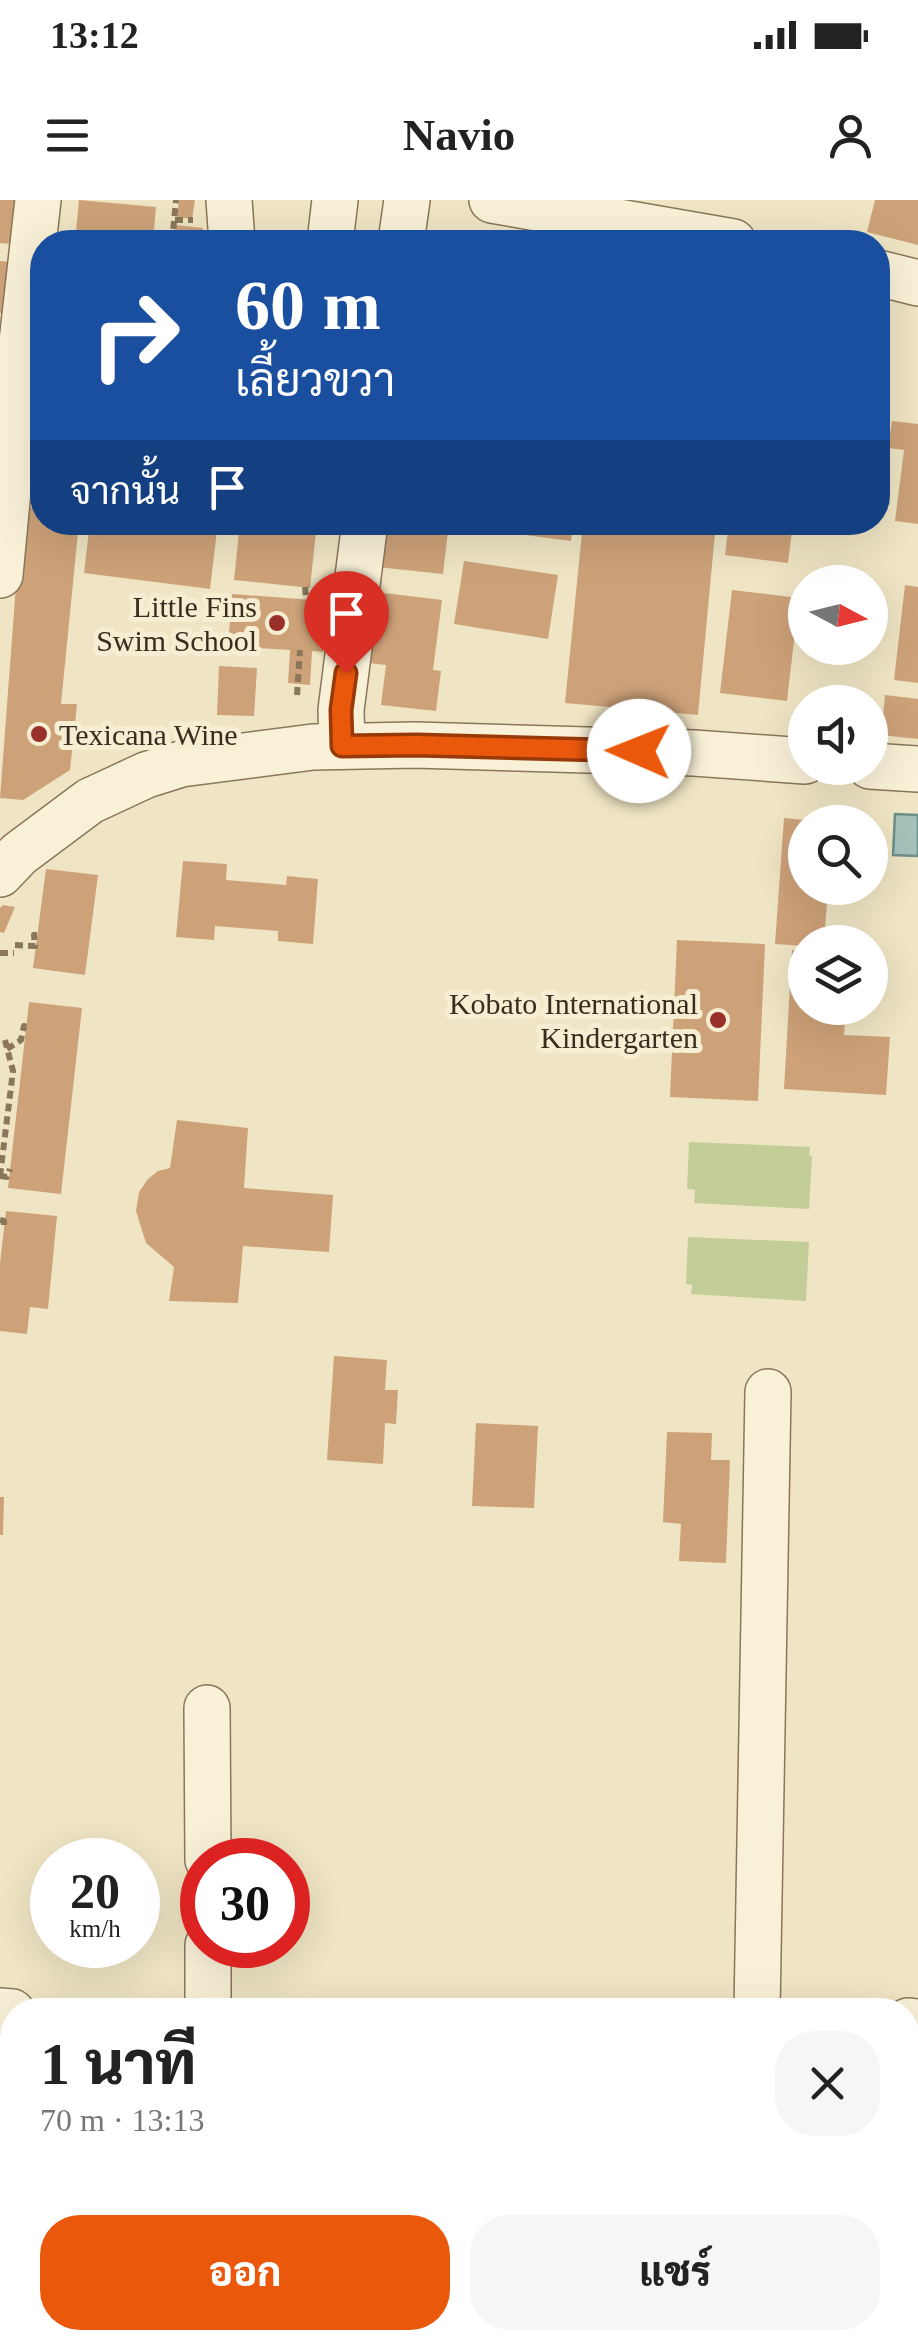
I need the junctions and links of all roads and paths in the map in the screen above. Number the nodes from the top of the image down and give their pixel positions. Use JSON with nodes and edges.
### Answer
{"nodes":[{"id":1,"x":38,"y":200,"type":"edge"},
{"id":2,"x":176,"y":200,"type":"edge"},
{"id":3,"x":230,"y":200,"type":"edge"},
{"id":4,"x":336,"y":200,"type":"edge"},
{"id":5,"x":407,"y":200,"type":"edge"},
{"id":6,"x":492,"y":200,"type":"edge"},
{"id":7,"x":32,"y":230,"type":"edge"},
{"id":8,"x":173,"y":230,"type":"edge"},
{"id":9,"x":231,"y":230,"type":"edge"},
{"id":10,"x":332,"y":230,"type":"edge"},
{"id":11,"x":403,"y":230,"type":"edge"},
{"id":12,"x":630,"y":230,"type":"edge"},
{"id":13,"x":30,"y":242,"type":"edge"},
{"id":14,"x":890,"y":276,"type":"edge"},
{"id":15,"x":918,"y":284,"type":"edge"},
{"id":16,"x":11,"y":341,"type":"edge"},
{"id":17,"x":2,"y":525,"type":"edge"},
{"id":18,"x":363,"y":535,"type":"edge"},
{"id":19,"x":0,"y":575,"type":"edge"},
{"id":20,"x":305,"y":588,"type":"dead end"},
{"id":21,"x":306,"y":599,"type":"dead end"},
{"id":22,"x":300,"y":650,"type":"dead end"},
{"id":23,"x":297,"y":696,"type":"dead end"},
{"id":24,"x":342,"y":746,"type":"junction"},
{"id":25,"x":788,"y":760,"type":"edge"},
{"id":26,"x":888,"y":768,"type":"edge"},
{"id":27,"x":918,"y":770,"type":"edge"},
{"id":28,"x":4,"y":860,"type":"edge"},
{"id":29,"x":38,"y":935,"type":"dead end"},
{"id":30,"x":0,"y":952,"type":"edge"},
{"id":31,"x":26,"y":1027,"type":"dead end"},
{"id":32,"x":2,"y":1047,"type":"edge"},
{"id":33,"x":10,"y":1169,"type":"dead end"},
{"id":34,"x":768,"y":1392,"type":"dead end"},
{"id":35,"x":208,"y":1708,"type":"dead end"},
{"id":36,"x":208,"y":1838,"type":"edge"},
{"id":37,"x":208,"y":1968,"type":"edge"},
{"id":38,"x":208,"y":1998,"type":"edge"},
{"id":39,"x":757,"y":1998,"type":"edge"}],
"edges":[{"from":1,"to":7,"type":"street"},
{"from":2,"to":8,"type":"path"},
{"from":3,"to":9,"type":"street"},
{"from":4,"to":10,"type":"street"},
{"from":5,"to":11,"type":"street"},
{"from":6,"to":12,"type":"street"},
{"from":13,"to":16,"type":"street"},
{"from":14,"to":15,"type":"street"},
{"from":16,"to":17,"type":"street"},
{"from":17,"to":19,"type":"street"},
{"from":18,"to":24,"type":"street"},
{"from":20,"to":21,"type":"path"},
{"from":22,"to":23,"type":"path"},
{"from":24,"to":25,"type":"street"},
{"from":24,"to":28,"type":"street"},
{"from":26,"to":27,"type":"street"},
{"from":29,"to":30,"type":"path"},
{"from":31,"to":32,"type":"path"},
{"from":32,"to":33,"type":"path"},
{"from":34,"to":39,"type":"street"},
{"from":35,"to":36,"type":"street"},
{"from":37,"to":38,"type":"street"}]}
